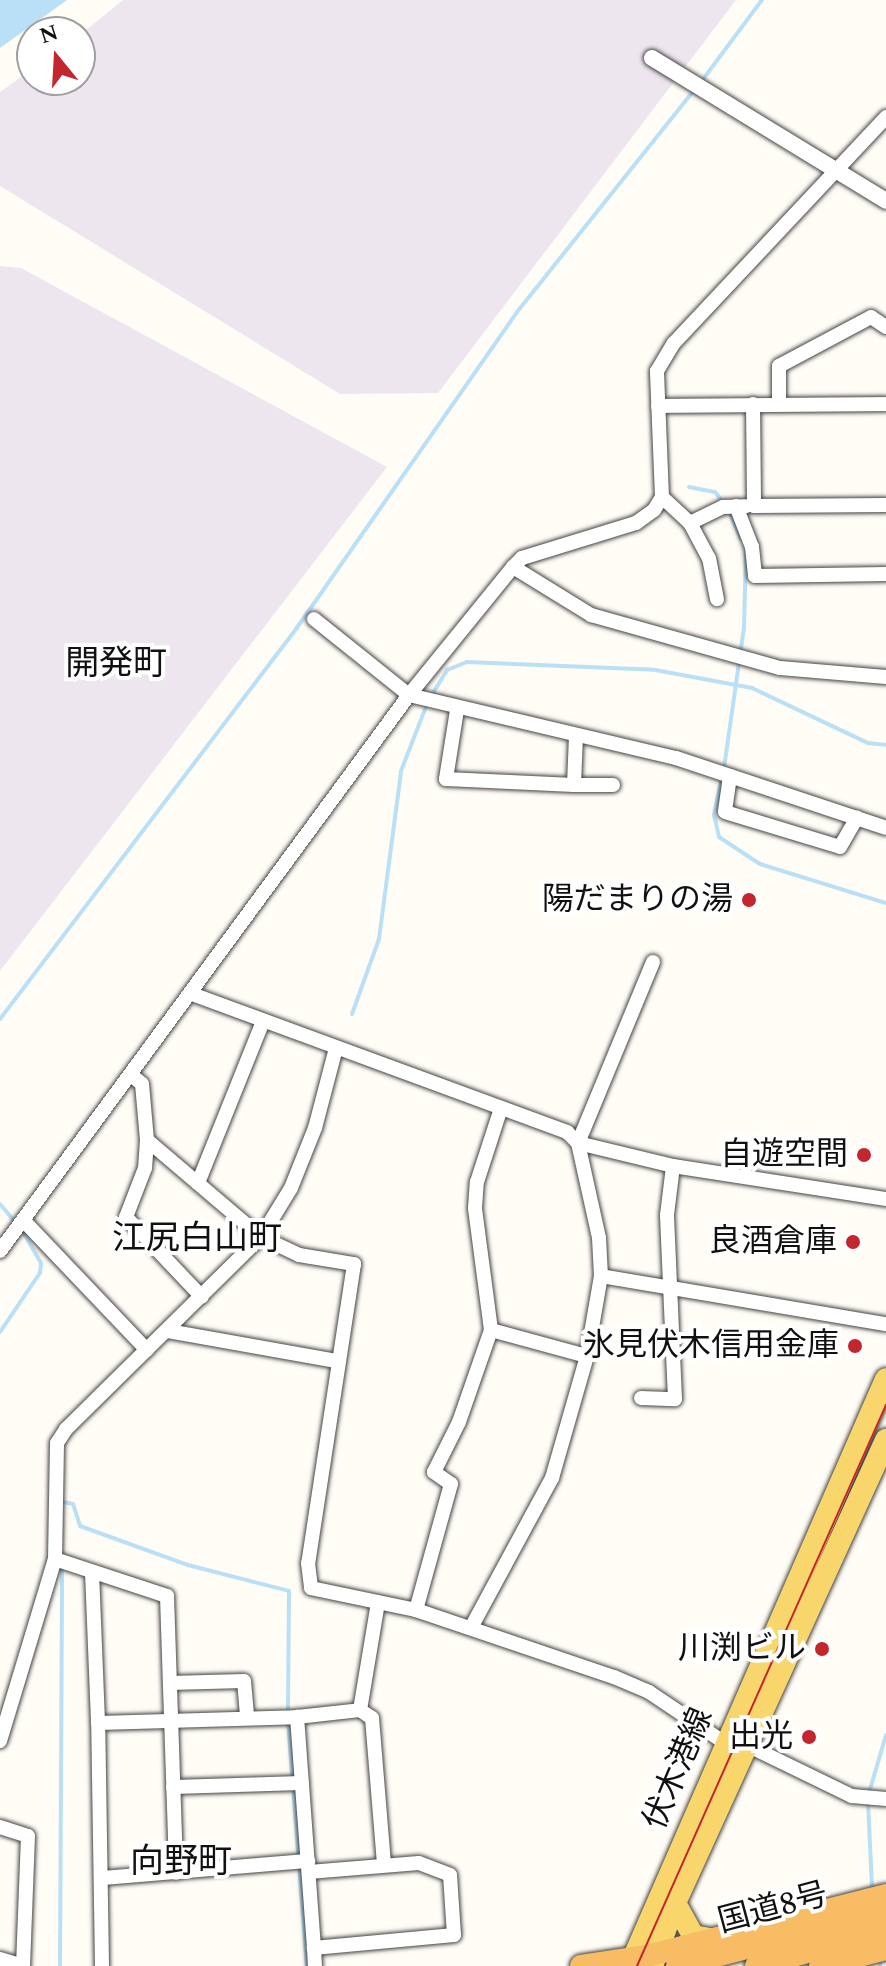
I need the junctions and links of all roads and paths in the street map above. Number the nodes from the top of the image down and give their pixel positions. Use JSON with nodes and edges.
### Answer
{"nodes":[{"id":1,"x":652,"y":58,"type":"dead end"},
{"id":2,"x":886,"y":117,"type":"edge"},
{"id":3,"x":840,"y":169,"type":"junction"},
{"id":4,"x":886,"y":201,"type":"edge"},
{"id":5,"x":886,"y":327,"type":"edge"},
{"id":6,"x":753,"y":404,"type":"junction"},
{"id":7,"x":779,"y":404,"type":"junction"},
{"id":8,"x":886,"y":404,"type":"edge"},
{"id":9,"x":658,"y":406,"type":"junction"},
{"id":10,"x":662,"y":497,"type":"junction"},
{"id":11,"x":886,"y":505,"type":"edge"},
{"id":12,"x":736,"y":506,"type":"junction"},
{"id":13,"x":754,"y":506,"type":"junction"},
{"id":14,"x":690,"y":523,"type":"junction"},
{"id":15,"x":513,"y":567,"type":"junction"},
{"id":16,"x":886,"y":574,"type":"edge"},
{"id":17,"x":717,"y":599,"type":"dead end"},
{"id":18,"x":314,"y":619,"type":"dead end"},
{"id":19,"x":886,"y":677,"type":"edge"},
{"id":20,"x":409,"y":695,"type":"junction"},
{"id":21,"x":457,"y":710,"type":"junction"},
{"id":22,"x":576,"y":735,"type":"junction"},
{"id":23,"x":730,"y":776,"type":"junction"},
{"id":24,"x":574,"y":785,"type":"junction"},
{"id":25,"x":613,"y":785,"type":"dead end"},
{"id":26,"x":857,"y":818,"type":"junction"},
{"id":27,"x":886,"y":828,"type":"edge"},
{"id":28,"x":653,"y":962,"type":"dead end"},
{"id":29,"x":192,"y":994,"type":"junction"},
{"id":30,"x":263,"y":1021,"type":"junction"},
{"id":31,"x":336,"y":1048,"type":"junction"},
{"id":32,"x":131,"y":1075,"type":"junction"},
{"id":33,"x":501,"y":1108,"type":"junction"},
{"id":34,"x":147,"y":1140,"type":"junction"},
{"id":35,"x":578,"y":1143,"type":"junction"},
{"id":36,"x":673,"y":1166,"type":"junction"},
{"id":37,"x":198,"y":1183,"type":"junction"},
{"id":38,"x":886,"y":1199,"type":"edge"},
{"id":39,"x":24,"y":1221,"type":"junction"},
{"id":40,"x":261,"y":1237,"type":"junction"},
{"id":41,"x":0,"y":1251,"type":"edge"},
{"id":42,"x":601,"y":1276,"type":"junction"},
{"id":43,"x":670,"y":1287,"type":"junction"},
{"id":44,"x":202,"y":1297,"type":"junction"},
{"id":45,"x":886,"y":1324,"type":"edge"},
{"id":46,"x":491,"y":1330,"type":"junction"},
{"id":47,"x":168,"y":1331,"type":"junction"},
{"id":48,"x":147,"y":1350,"type":"junction"},
{"id":49,"x":587,"y":1356,"type":"junction"},
{"id":50,"x":336,"y":1361,"type":"junction"},
{"id":51,"x":886,"y":1379,"type":"edge"},
{"id":52,"x":641,"y":1398,"type":"dead end"},
{"id":53,"x":886,"y":1440,"type":"edge"},
{"id":54,"x":55,"y":1559,"type":"junction"},
{"id":55,"x":92,"y":1572,"type":"junction"},
{"id":56,"x":378,"y":1603,"type":"junction"},
{"id":57,"x":416,"y":1610,"type":"junction"},
{"id":58,"x":471,"y":1628,"type":"junction"},
{"id":59,"x":170,"y":1683,"type":"junction"},
{"id":60,"x":360,"y":1710,"type":"junction"},
{"id":61,"x":290,"y":1717,"type":"junction"},
{"id":62,"x":247,"y":1718,"type":"junction"},
{"id":63,"x":170,"y":1720,"type":"junction"},
{"id":64,"x":98,"y":1723,"type":"junction"},
{"id":65,"x":0,"y":1741,"type":"edge"},
{"id":66,"x":725,"y":1743,"type":"junction"},
{"id":67,"x":747,"y":1748,"type":"junction"},
{"id":68,"x":296,"y":1783,"type":"junction"},
{"id":69,"x":173,"y":1787,"type":"junction"},
{"id":70,"x":874,"y":1799,"type":"edge"},
{"id":71,"x":0,"y":1827,"type":"edge"},
{"id":72,"x":384,"y":1865,"type":"junction"},
{"id":73,"x":309,"y":1866,"type":"junction"},
{"id":74,"x":176,"y":1873,"type":"junction"},
{"id":75,"x":104,"y":1878,"type":"junction"},
{"id":76,"x":886,"y":1895,"type":"edge"},
{"id":77,"x":675,"y":1903,"type":"junction"},
{"id":78,"x":886,"y":1912,"type":"edge"},
{"id":79,"x":886,"y":1931,"type":"edge"},
{"id":80,"x":716,"y":1940,"type":"junction"},
{"id":81,"x":314,"y":1948,"type":"junction"},
{"id":82,"x":886,"y":1949,"type":"edge"},
{"id":83,"x":0,"y":1959,"type":"edge"},
{"id":84,"x":643,"y":1961,"type":"edge"},
{"id":85,"x":23,"y":1966,"type":"edge"},
{"id":86,"x":102,"y":1966,"type":"edge"},
{"id":87,"x":315,"y":1966,"type":"edge"},
{"id":88,"x":581,"y":1966,"type":"edge"},
{"id":89,"x":677,"y":1966,"type":"edge"},
{"id":90,"x":756,"y":1966,"type":"edge"},
{"id":91,"x":820,"y":1966,"type":"edge"}],
"edges":[{"from":1,"to":3,"type":"street"},
{"from":2,"to":3,"type":"street"},
{"from":3,"to":4,"type":"street"},
{"from":3,"to":9,"type":"street"},
{"from":5,"to":7,"type":"street"},
{"from":6,"to":7,"type":"street"},
{"from":6,"to":9,"type":"street"},
{"from":6,"to":13,"type":"street"},
{"from":7,"to":8,"type":"street"},
{"from":9,"to":10,"type":"street"},
{"from":10,"to":14,"type":"street"},
{"from":10,"to":15,"type":"street"},
{"from":11,"to":13,"type":"street"},
{"from":12,"to":13,"type":"street"},
{"from":12,"to":14,"type":"street"},
{"from":12,"to":16,"type":"street"},
{"from":14,"to":17,"type":"street"},
{"from":15,"to":19,"type":"street"},
{"from":15,"to":20,"type":"street"},
{"from":18,"to":20,"type":"street"},
{"from":20,"to":21,"type":"street"},
{"from":20,"to":29,"type":"street"},
{"from":21,"to":22,"type":"street"},
{"from":21,"to":24,"type":"street"},
{"from":22,"to":23,"type":"street"},
{"from":22,"to":24,"type":"street"},
{"from":23,"to":26,"type":"street"},
{"from":23,"to":26,"type":"street"},
{"from":24,"to":25,"type":"street"},
{"from":26,"to":27,"type":"street"},
{"from":28,"to":35,"type":"street"},
{"from":29,"to":30,"type":"street"},
{"from":29,"to":32,"type":"street"},
{"from":30,"to":31,"type":"street"},
{"from":30,"to":37,"type":"street"},
{"from":31,"to":33,"type":"street"},
{"from":31,"to":40,"type":"street"},
{"from":32,"to":34,"type":"street"},
{"from":32,"to":39,"type":"street"},
{"from":33,"to":35,"type":"street"},
{"from":33,"to":46,"type":"street"},
{"from":34,"to":37,"type":"street"},
{"from":34,"to":44,"type":"street"},
{"from":35,"to":36,"type":"street"},
{"from":35,"to":42,"type":"street"},
{"from":36,"to":38,"type":"street"},
{"from":36,"to":43,"type":"street"},
{"from":37,"to":40,"type":"street"},
{"from":39,"to":41,"type":"street"},
{"from":39,"to":48,"type":"street"},
{"from":40,"to":44,"type":"street"},
{"from":40,"to":50,"type":"street"},
{"from":42,"to":43,"type":"street"},
{"from":42,"to":49,"type":"street"},
{"from":43,"to":45,"type":"street"},
{"from":43,"to":52,"type":"street"},
{"from":44,"to":47,"type":"street"},
{"from":46,"to":49,"type":"street"},
{"from":46,"to":57,"type":"street"},
{"from":47,"to":48,"type":"street"},
{"from":47,"to":50,"type":"street"},
{"from":48,"to":54,"type":"street"},
{"from":49,"to":58,"type":"street"},
{"from":50,"to":56,"type":"street"},
{"from":51,"to":66,"type":"main road","name":"伏木港線"},
{"from":53,"to":67,"type":"main road","name":"伏木港線"},
{"from":54,"to":55,"type":"street"},
{"from":54,"to":65,"type":"street"},
{"from":55,"to":59,"type":"street"},
{"from":55,"to":64,"type":"street"},
{"from":56,"to":57,"type":"street"},
{"from":56,"to":60,"type":"street"},
{"from":57,"to":58,"type":"street"},
{"from":58,"to":66,"type":"street"},
{"from":59,"to":62,"type":"street"},
{"from":59,"to":63,"type":"street"},
{"from":60,"to":61,"type":"street"},
{"from":60,"to":72,"type":"street"},
{"from":61,"to":62,"type":"street"},
{"from":61,"to":68,"type":"street"},
{"from":62,"to":63,"type":"street"},
{"from":63,"to":64,"type":"street"},
{"from":63,"to":69,"type":"street"},
{"from":64,"to":75,"type":"street"},
{"from":66,"to":67,"type":"street"},
{"from":66,"to":84,"type":"main road","name":"伏木港線"},
{"from":67,"to":70,"type":"street"},
{"from":67,"to":77,"type":"main road","name":"伏木港線"},
{"from":68,"to":69,"type":"street"},
{"from":68,"to":73,"type":"street"},
{"from":69,"to":74,"type":"street"},
{"from":71,"to":85,"type":"street"},
{"from":72,"to":73,"type":"street"},
{"from":72,"to":81,"type":"street"},
{"from":73,"to":74,"type":"street"},
{"from":73,"to":81,"type":"street"},
{"from":74,"to":75,"type":"street"},
{"from":75,"to":86,"type":"street"},
{"from":76,"to":80,"type":"highway"},
{"from":77,"to":80,"type":"main road"},
{"from":77,"to":84,"type":"main road","name":"伏木港線"},
{"from":78,"to":89,"type":"highway","name":"国道8号"},
{"from":79,"to":90,"type":"highway","name":"国道8号"},
{"from":80,"to":84,"type":"highway"},
{"from":81,"to":87,"type":"street"},
{"from":82,"to":91,"type":"highway"},
{"from":83,"to":85,"type":"street"},
{"from":84,"to":88,"type":"highway"}]}
